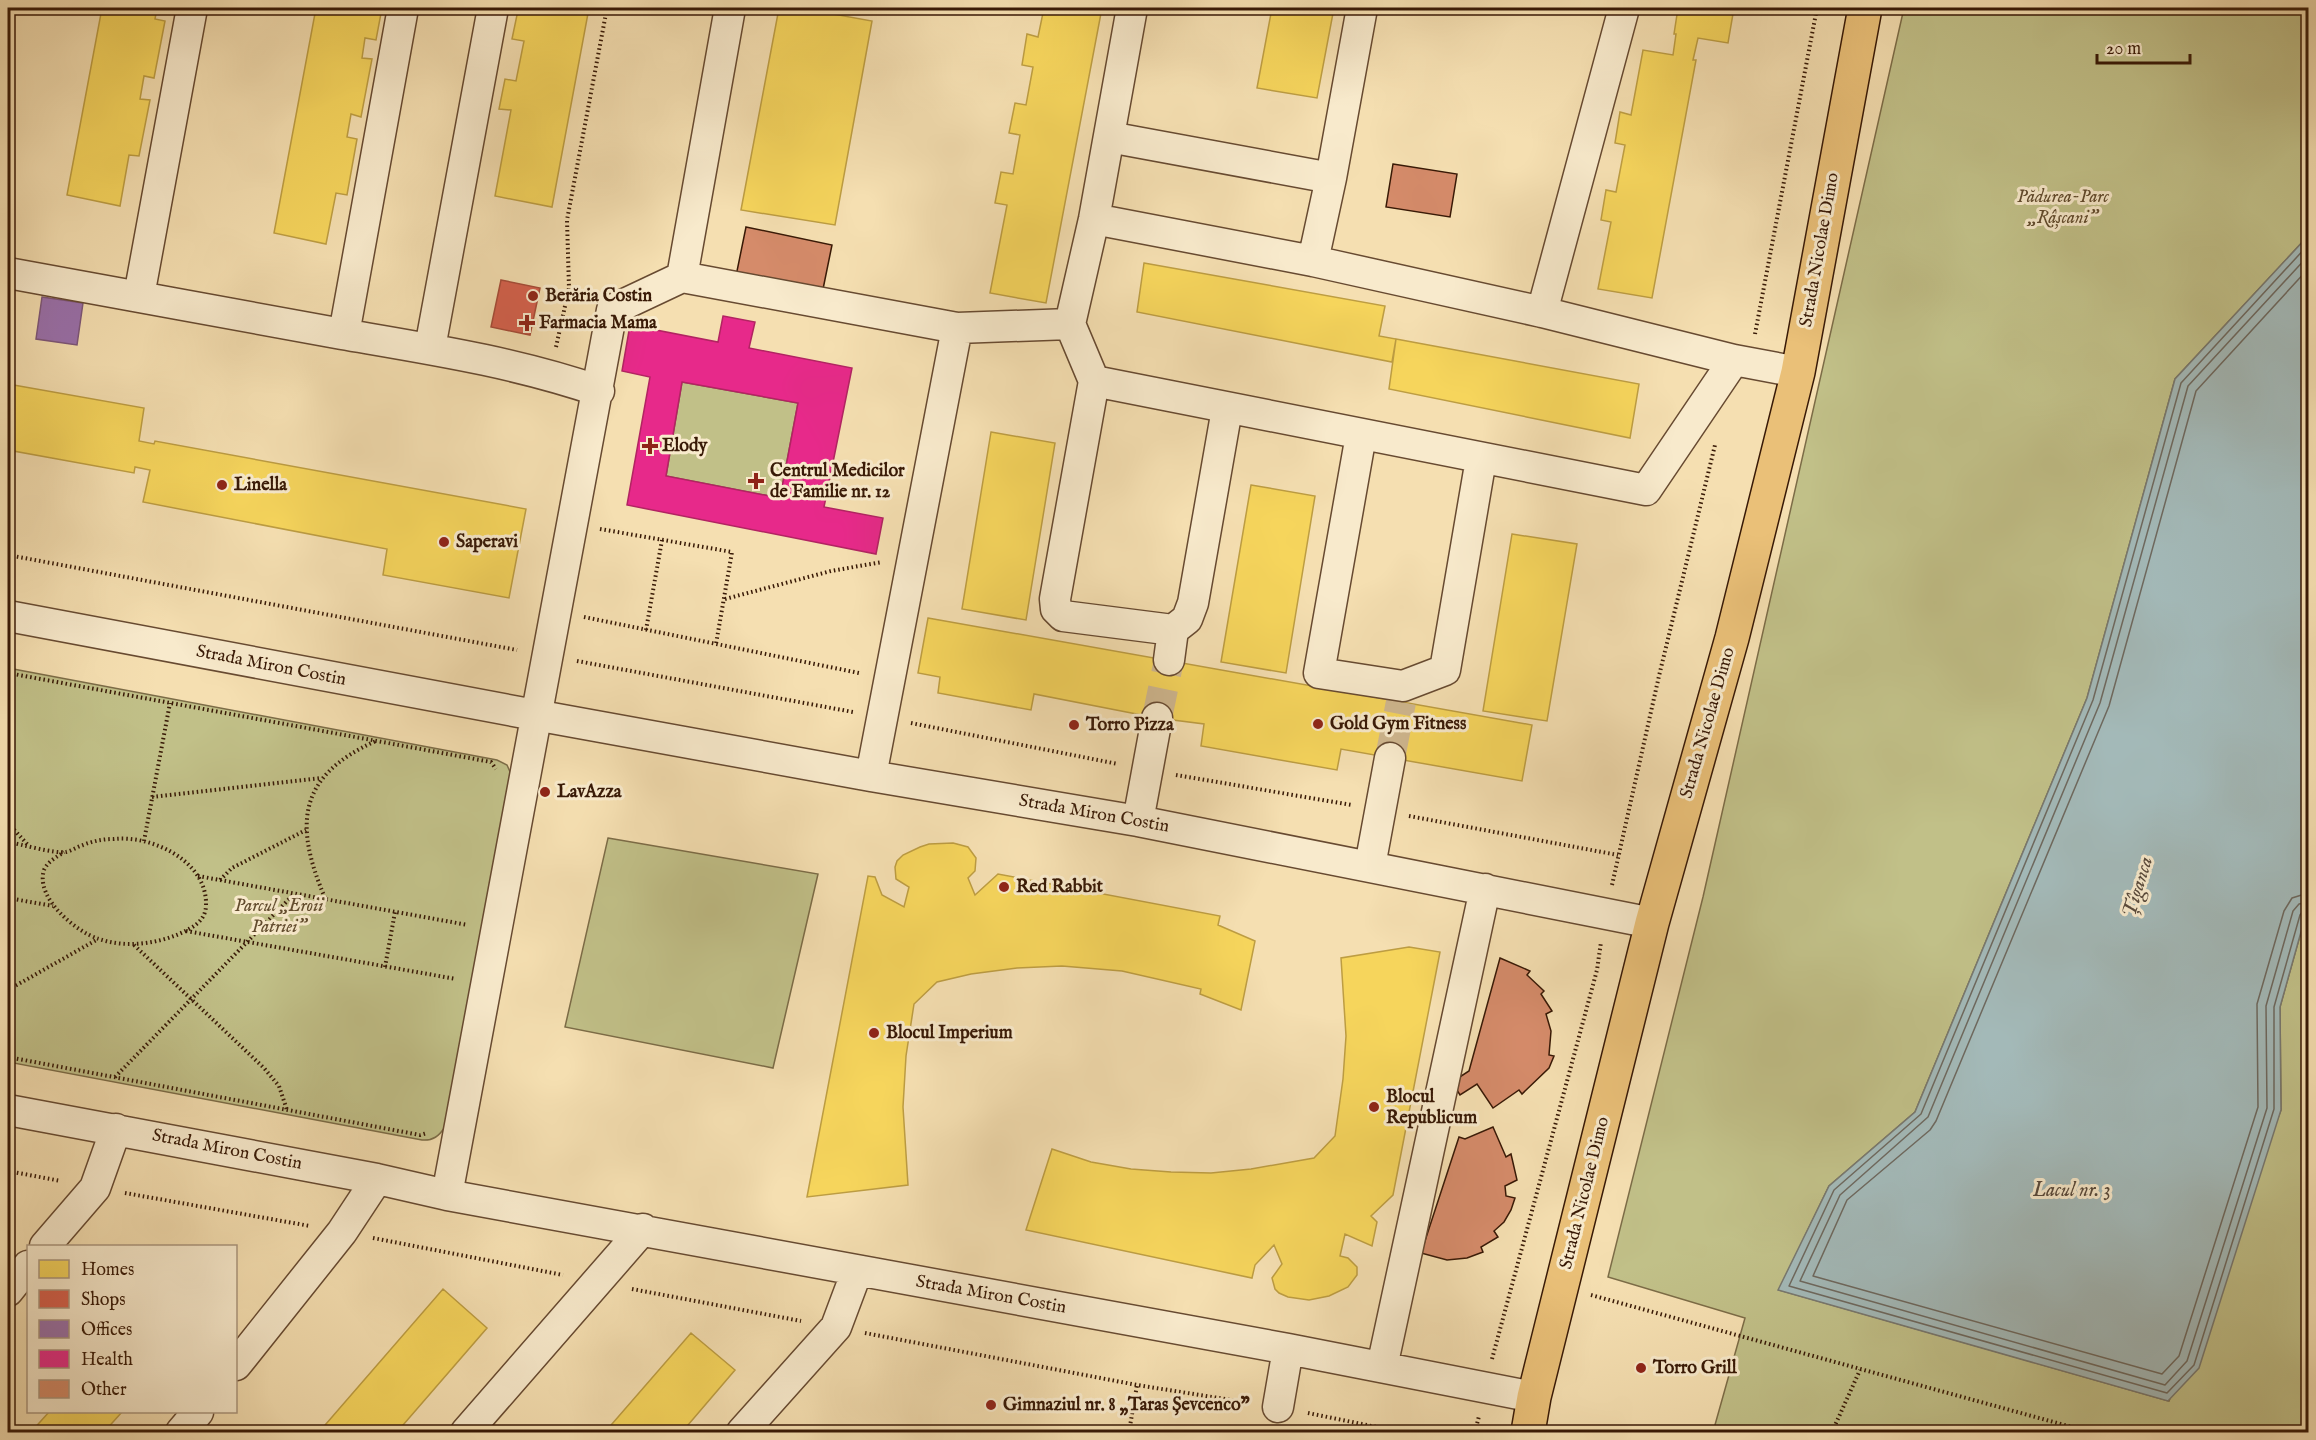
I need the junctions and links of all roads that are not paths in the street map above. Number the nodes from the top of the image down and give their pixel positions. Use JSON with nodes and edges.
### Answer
{"nodes":[{"id":1,"x":192,"y":8,"type":"edge"},
{"id":2,"x":402,"y":8,"type":"edge"},
{"id":3,"x":494,"y":8,"type":"edge"},
{"id":4,"x":730,"y":8,"type":"edge"},
{"id":5,"x":1132,"y":8,"type":"edge"},
{"id":6,"x":1362,"y":8,"type":"edge"},
{"id":7,"x":1624,"y":8,"type":"edge"},
{"id":8,"x":1865,"y":8,"type":"edge"},
{"id":9,"x":1109,"y":137,"type":"junction"},
{"id":10,"x":1331,"y":177,"type":"junction"},
{"id":11,"x":1094,"y":219,"type":"junction"},
{"id":12,"x":1312,"y":261,"type":"junction"},
{"id":13,"x":8,"y":273,"type":"edge"},
{"id":14,"x":682,"y":277,"type":"junction"},
{"id":15,"x":139,"y":297,"type":"junction"},
{"id":16,"x":1542,"y":312,"type":"junction"},
{"id":17,"x":1070,"y":324,"type":"junction"},
{"id":18,"x":957,"y":328,"type":"junction"},
{"id":19,"x":344,"y":334,"type":"junction"},
{"id":20,"x":430,"y":348,"type":"junction"},
{"id":21,"x":1734,"y":360,"type":"junction"},
{"id":22,"x":1798,"y":372,"type":"junction"},
{"id":23,"x":1095,"y":381,"type":"junction"},
{"id":24,"x":599,"y":391,"type":"junction"},
{"id":25,"x":1227,"y":409,"type":"junction"},
{"id":26,"x":1361,"y":435,"type":"junction"},
{"id":27,"x":1481,"y":459,"type":"junction"},
{"id":28,"x":8,"y":616,"type":"edge"},
{"id":29,"x":1173,"y":630,"type":"junction"},
{"id":30,"x":1169,"y":660,"type":"tunnel mouth"},
{"id":31,"x":535,"y":715,"type":"junction"},
{"id":32,"x":1157,"y":718,"type":"tunnel mouth"},
{"id":33,"x":1390,"y":758,"type":"tunnel mouth"},
{"id":34,"x":871,"y":776,"type":"junction"},
{"id":35,"x":1138,"y":821,"type":"junction"},
{"id":36,"x":1370,"y":866,"type":"junction"},
{"id":37,"x":1485,"y":889,"type":"junction"},
{"id":38,"x":1652,"y":923,"type":"junction"},
{"id":39,"x":8,"y":1110,"type":"edge"},
{"id":40,"x":116,"y":1129,"type":"junction"},
{"id":41,"x":377,"y":1179,"type":"junction"},
{"id":42,"x":447,"y":1195,"type":"junction"},
{"id":43,"x":643,"y":1229,"type":"junction"},
{"id":44,"x":46,"y":1245,"type":"edge"},
{"id":45,"x":27,"y":1267,"type":"edge"},
{"id":46,"x":857,"y":1271,"type":"junction"},
{"id":47,"x":8,"y":1291,"type":"edge"},
{"id":48,"x":1288,"y":1349,"type":"junction"},
{"id":49,"x":237,"y":1364,"type":"edge"},
{"id":50,"x":1382,"y":1367,"type":"junction"},
{"id":51,"x":1534,"y":1397,"type":"junction"},
{"id":52,"x":1278,"y":1407,"type":"road end"},
{"id":53,"x":197,"y":1413,"type":"edge"},
{"id":54,"x":181,"y":1432,"type":"edge"},
{"id":55,"x":466,"y":1432,"type":"edge"},
{"id":56,"x":742,"y":1432,"type":"edge"},
{"id":57,"x":1528,"y":1432,"type":"edge"}],
"edges":[{"from":1,"to":15,"type":"street"},
{"from":2,"to":19,"type":"street"},
{"from":3,"to":20,"type":"street"},
{"from":4,"to":14,"type":"street"},
{"from":5,"to":9,"type":"street"},
{"from":6,"to":10,"type":"street"},
{"from":7,"to":16,"type":"street"},
{"from":8,"to":22,"type":"main road","name":"Strada Nicolae Dimo"},
{"from":9,"to":10,"type":"street"},
{"from":9,"to":11,"type":"street"},
{"from":10,"to":12,"type":"street"},
{"from":11,"to":12,"type":"street"},
{"from":11,"to":17,"type":"street"},
{"from":12,"to":16,"type":"street"},
{"from":13,"to":15,"type":"street"},
{"from":14,"to":18,"type":"street"},
{"from":14,"to":24,"type":"street"},
{"from":15,"to":19,"type":"street"},
{"from":16,"to":21,"type":"street"},
{"from":17,"to":18,"type":"street"},
{"from":17,"to":23,"type":"street"},
{"from":18,"to":34,"type":"street"},
{"from":19,"to":20,"type":"street"},
{"from":20,"to":24,"type":"street"},
{"from":21,"to":22,"type":"street"},
{"from":21,"to":27,"type":"street"},
{"from":22,"to":38,"type":"main road","name":"Strada Nicolae Dimo"},
{"from":23,"to":25,"type":"street"},
{"from":23,"to":29,"type":"street"},
{"from":24,"to":31,"type":"street"},
{"from":25,"to":26,"type":"street"},
{"from":25,"to":29,"type":"street"},
{"from":26,"to":27,"type":"street"},
{"from":26,"to":27,"type":"street"},
{"from":28,"to":31,"type":"street","name":"Strada Miron Costin"},
{"from":29,"to":30,"type":"street"},
{"from":31,"to":34,"type":"street","name":"Strada Miron Costin"},
{"from":31,"to":42,"type":"street"},
{"from":32,"to":35,"type":"street"},
{"from":33,"to":36,"type":"street"},
{"from":34,"to":35,"type":"street","name":"Strada Miron Costin"},
{"from":35,"to":36,"type":"street","name":"Strada Miron Costin"},
{"from":36,"to":37,"type":"street","name":"Strada Miron Costin"},
{"from":37,"to":38,"type":"street","name":"Strada Miron Costin"},
{"from":37,"to":50,"type":"street"},
{"from":38,"to":51,"type":"main road","name":"Strada Nicolae Dimo"},
{"from":39,"to":40,"type":"street","name":"Strada Miron Costin"},
{"from":40,"to":41,"type":"street","name":"Strada Miron Costin"},
{"from":40,"to":44,"type":"street"},
{"from":41,"to":42,"type":"street","name":"Strada Miron Costin"},
{"from":41,"to":49,"type":"street"},
{"from":42,"to":43,"type":"street","name":"Strada Miron Costin"},
{"from":43,"to":46,"type":"street","name":"Strada Miron Costin"},
{"from":43,"to":55,"type":"street"},
{"from":45,"to":47,"type":"street"},
{"from":46,"to":48,"type":"street","name":"Strada Miron Costin"},
{"from":46,"to":56,"type":"street"},
{"from":48,"to":50,"type":"street","name":"Strada Miron Costin"},
{"from":48,"to":52,"type":"street"},
{"from":50,"to":51,"type":"street","name":"Strada Miron Costin"},
{"from":51,"to":57,"type":"main road","name":"Strada Nicolae Dimo"},
{"from":53,"to":54,"type":"street"}]}
